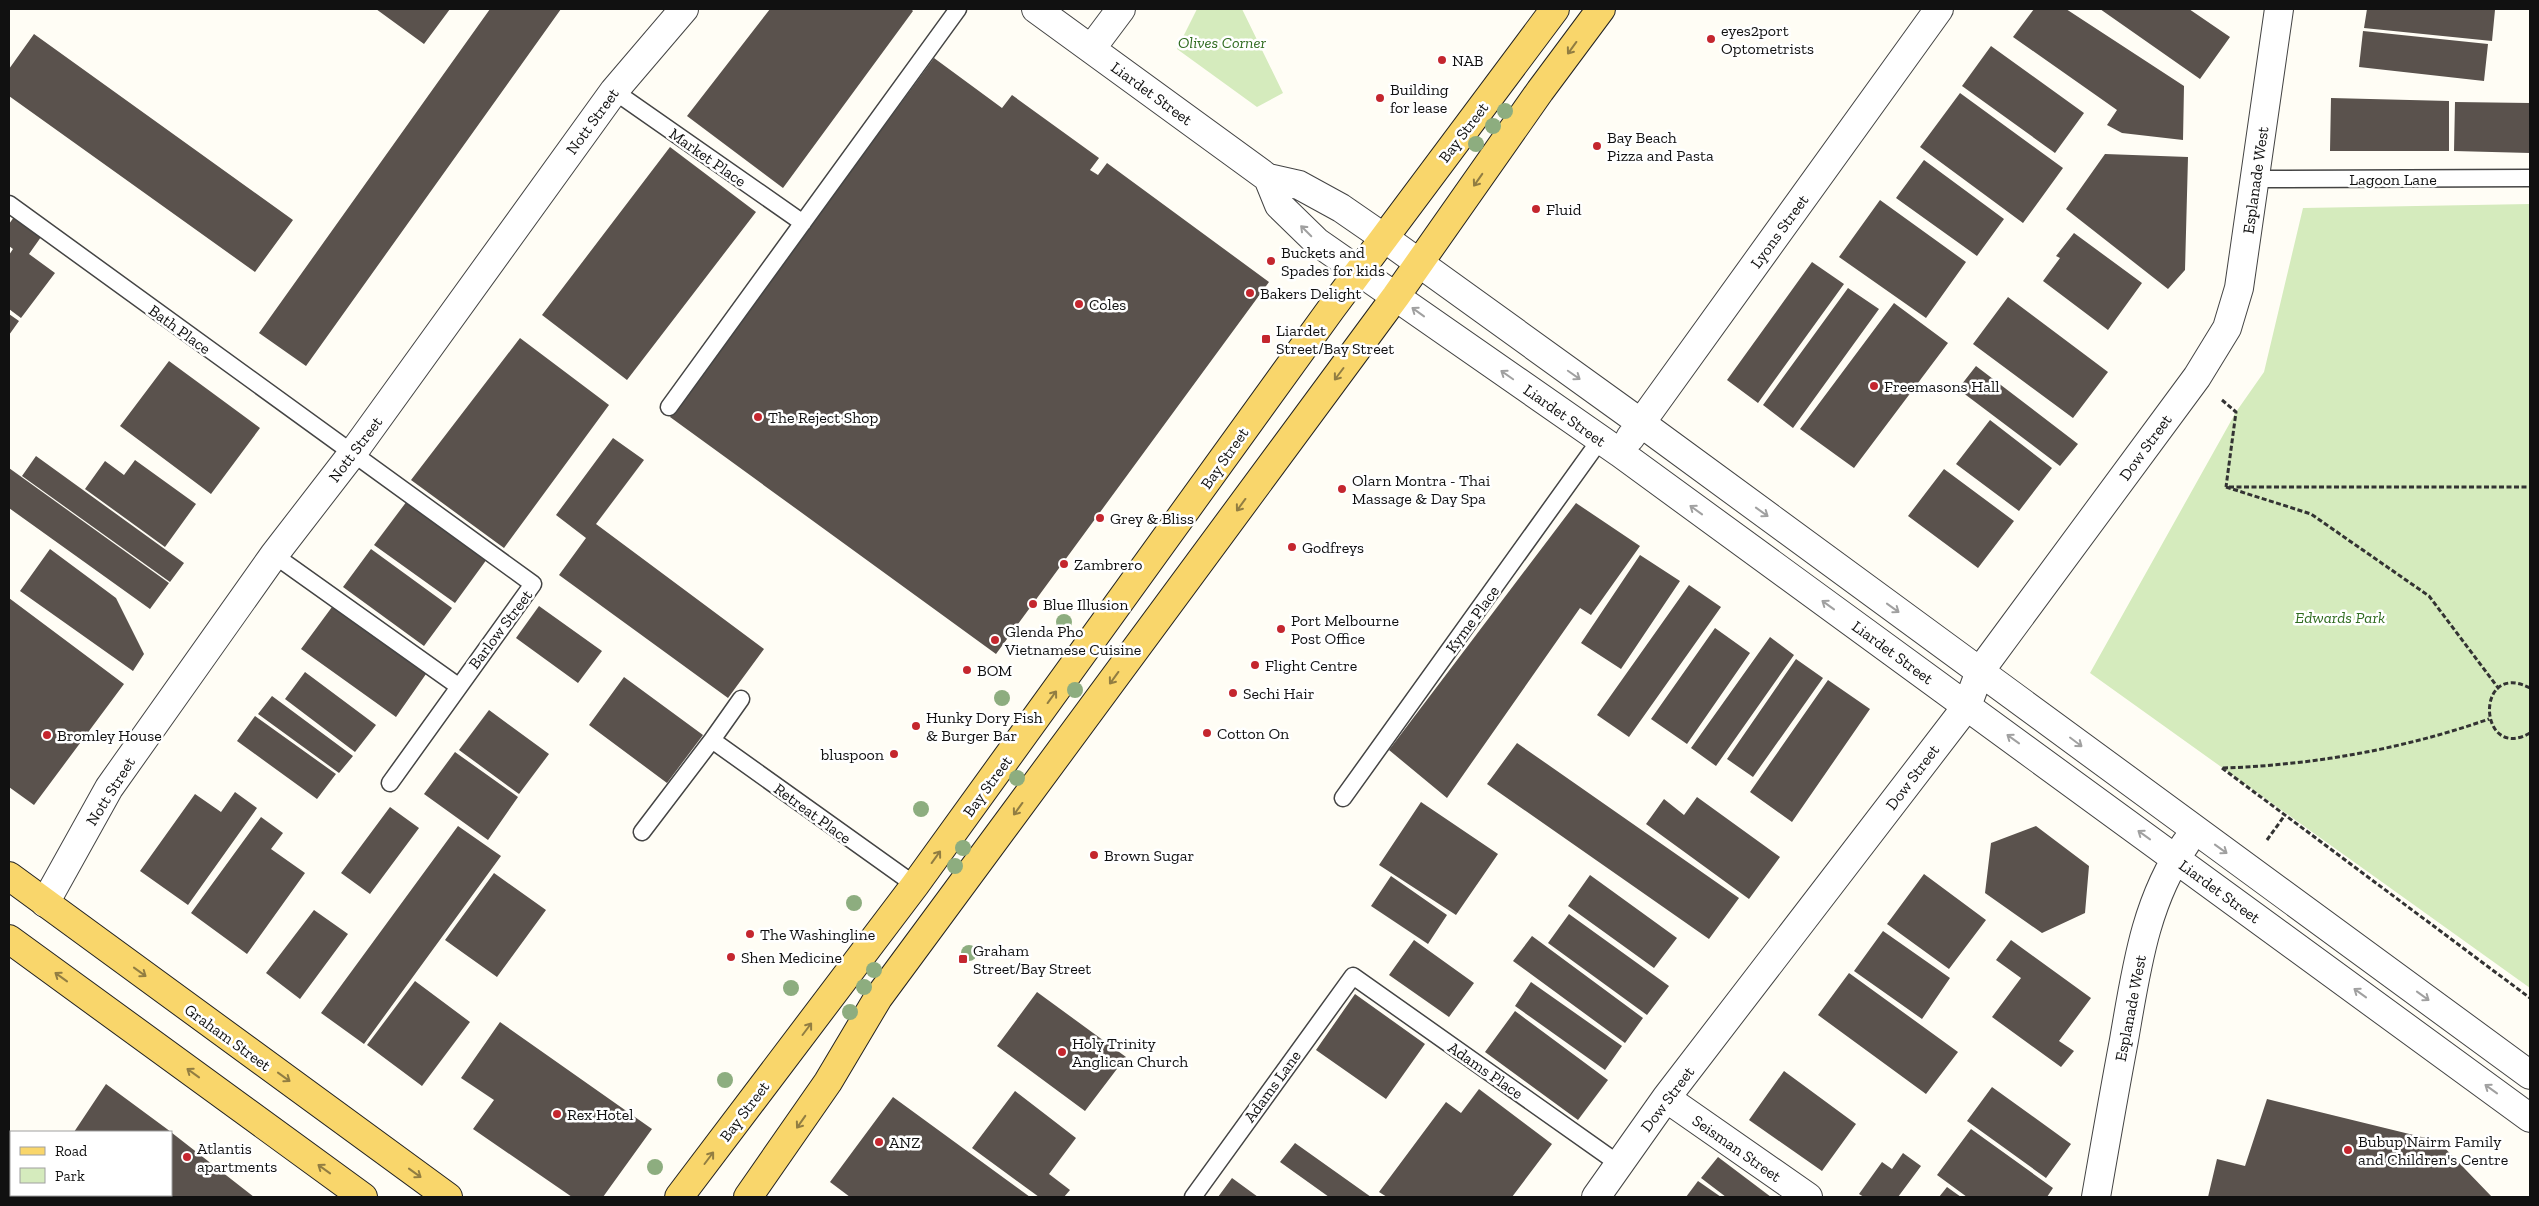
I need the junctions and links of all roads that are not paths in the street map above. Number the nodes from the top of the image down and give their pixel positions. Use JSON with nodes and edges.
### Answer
{"nodes":[{"id":1,"x":684,"y":9,"type":"edge"},
{"id":2,"x":958,"y":9,"type":"edge"},
{"id":3,"x":1036,"y":9,"type":"edge"},
{"id":4,"x":1121,"y":9,"type":"edge"},
{"id":5,"x":1555,"y":9,"type":"edge"},
{"id":6,"x":1602,"y":9,"type":"edge"},
{"id":7,"x":1939,"y":9,"type":"edge"},
{"id":8,"x":2279,"y":9,"type":"edge"},
{"id":9,"x":1091,"y":49,"type":"junction"},
{"id":10,"x":1510,"y":70,"type":"junction"},
{"id":11,"x":614,"y":91,"type":"junction"},
{"id":12,"x":1540,"y":91,"type":"junction"},
{"id":13,"x":1268,"y":178,"type":"junction"},
{"id":14,"x":2530,"y":178,"type":"edge"},
{"id":15,"x":2256,"y":179,"type":"junction"},
{"id":16,"x":9,"y":204,"type":"edge"},
{"id":17,"x":803,"y":223,"type":"junction"},
{"id":18,"x":1383,"y":237,"type":"junction"},
{"id":19,"x":1420,"y":265,"type":"junction"},
{"id":20,"x":1359,"y":270,"type":"junction"},
{"id":21,"x":1396,"y":296,"type":"junction"},
{"id":22,"x":2215,"y":347,"type":"joint"},
{"id":23,"x":669,"y":407,"type":"dead end"},
{"id":24,"x":1641,"y":422,"type":"junction"},
{"id":25,"x":1610,"y":447,"type":"junction"},
{"id":26,"x":352,"y":454,"type":"junction"},
{"id":27,"x":274,"y":555,"type":"junction"},
{"id":28,"x":1980,"y":672,"type":"junction"},
{"id":29,"x":458,"y":686,"type":"junction"},
{"id":30,"x":741,"y":700,"type":"dead end"},
{"id":31,"x":1966,"y":706,"type":"junction"},
{"id":32,"x":712,"y":740,"type":"junction"},
{"id":33,"x":390,"y":783,"type":"dead end"},
{"id":34,"x":1343,"y":798,"type":"dead end"},
{"id":35,"x":2195,"y":831,"type":"junction"},
{"id":36,"x":642,"y":832,"type":"dead end"},
{"id":37,"x":2176,"y":858,"type":"junction"},
{"id":38,"x":9,"y":876,"type":"edge"},
{"id":39,"x":915,"y":885,"type":"junction"},
{"id":40,"x":45,"y":903,"type":"junction"},
{"id":41,"x":9,"y":939,"type":"edge"},
{"id":42,"x":1353,"y":976,"type":"joint"},
{"id":43,"x":2530,"y":1075,"type":"edge"},
{"id":44,"x":1666,"y":1098,"type":"junction"},
{"id":45,"x":2530,"y":1118,"type":"edge"},
{"id":46,"x":1619,"y":1164,"type":"junction"},
{"id":47,"x":363,"y":1197,"type":"edge"},
{"id":48,"x":448,"y":1197,"type":"edge"},
{"id":49,"x":679,"y":1197,"type":"edge"},
{"id":50,"x":748,"y":1197,"type":"edge"},
{"id":51,"x":1193,"y":1197,"type":"edge"},
{"id":52,"x":1596,"y":1197,"type":"edge"},
{"id":53,"x":1808,"y":1197,"type":"edge"},
{"id":54,"x":2096,"y":1197,"type":"edge"}],
"edges":[{"from":1,"to":11,"type":"street","name":"Nott Street"},
{"from":2,"to":17,"type":"lane"},
{"from":3,"to":9,"type":"street","name":"Liardet Street"},
{"from":4,"to":9,"type":"street"},
{"from":5,"to":10,"type":"main road","name":"Bay Street"},
{"from":6,"to":12,"type":"main road","one_way":true},
{"from":7,"to":24,"type":"street","name":"Lyons Street"},
{"from":8,"to":15,"type":"street","name":"Esplanade West"},
{"from":9,"to":13,"type":"street","name":"Liardet Street"},
{"from":10,"to":12,"type":"main road"},
{"from":10,"to":18,"type":"main road","name":"Bay Street"},
{"from":11,"to":17,"type":"lane","name":"Market Place"},
{"from":11,"to":26,"type":"street","name":"Nott Street"},
{"from":12,"to":19,"type":"main road","one_way":true},
{"from":13,"to":18,"type":"street","name":"Liardet Street"},
{"from":20,"to":13,"type":"street","name":"Liardet Street","one_way":true},
{"from":14,"to":15,"type":"lane","name":"Lagoon Lane"},
{"from":15,"to":22,"type":"street","name":"Esplanade West"},
{"from":16,"to":26,"type":"lane","name":"Bath Place"},
{"from":17,"to":23,"type":"lane"},
{"from":18,"to":19,"type":"street","name":"Liardet Street"},
{"from":18,"to":20,"type":"main road","name":"Bay Street"},
{"from":19,"to":21,"type":"main road"},
{"from":19,"to":24,"type":"street","name":"Liardet Street","one_way":true},
{"from":20,"to":21,"type":"street","name":"Liardet Street"},
{"from":39,"to":20,"type":"main road","name":"Bay Street","one_way":true},
{"from":25,"to":21,"type":"street","name":"Liardet Street","one_way":true},
{"from":21,"to":50,"type":"main road","one_way":true},
{"from":22,"to":28,"type":"street","name":"Dow Street"},
{"from":24,"to":25,"type":"street","name":"Lyons Street"},
{"from":24,"to":28,"type":"street","name":"Liardet Street","one_way":true},
{"from":31,"to":25,"type":"street","name":"Liardet Street","one_way":true},
{"from":25,"to":34,"type":"lane","name":"Kyme Place"},
{"from":26,"to":27,"type":"street","name":"Nott Street"},
{"from":26,"to":29,"type":"lane","name":"Barlow Street"},
{"from":27,"to":29,"type":"lane"},
{"from":27,"to":40,"type":"street","name":"Nott Street"},
{"from":28,"to":31,"type":"street","name":"Dow Street"},
{"from":28,"to":35,"type":"street","name":"Liardet Street","one_way":true},
{"from":29,"to":33,"type":"lane","name":"Barlow Street"},
{"from":30,"to":32,"type":"lane"},
{"from":37,"to":31,"type":"street","name":"Liardet Street","one_way":true},
{"from":31,"to":44,"type":"street","name":"Dow Street"},
{"from":32,"to":36,"type":"lane"},
{"from":32,"to":39,"type":"lane","name":"Retreat Place"},
{"from":35,"to":37,"type":"street","name":"Esplanade West"},
{"from":35,"to":43,"type":"street","name":"Liardet Street","one_way":true},
{"from":45,"to":37,"type":"street","name":"Liardet Street","one_way":true},
{"from":37,"to":54,"type":"street","name":"Esplanade West"},
{"from":38,"to":40,"type":"main road","name":"Graham Street"},
{"from":49,"to":39,"type":"main road","name":"Bay Street","one_way":true},
{"from":40,"to":48,"type":"main road","name":"Graham Street","one_way":true},
{"from":47,"to":41,"type":"main road","one_way":true},
{"from":42,"to":46,"type":"lane","name":"Adams Place"},
{"from":42,"to":51,"type":"lane","name":"Adams Lane"},
{"from":44,"to":46,"type":"street","name":"Dow Street"},
{"from":44,"to":53,"type":"street","name":"Seisman Street"},
{"from":46,"to":52,"type":"street","name":"Dow Street"}]}
